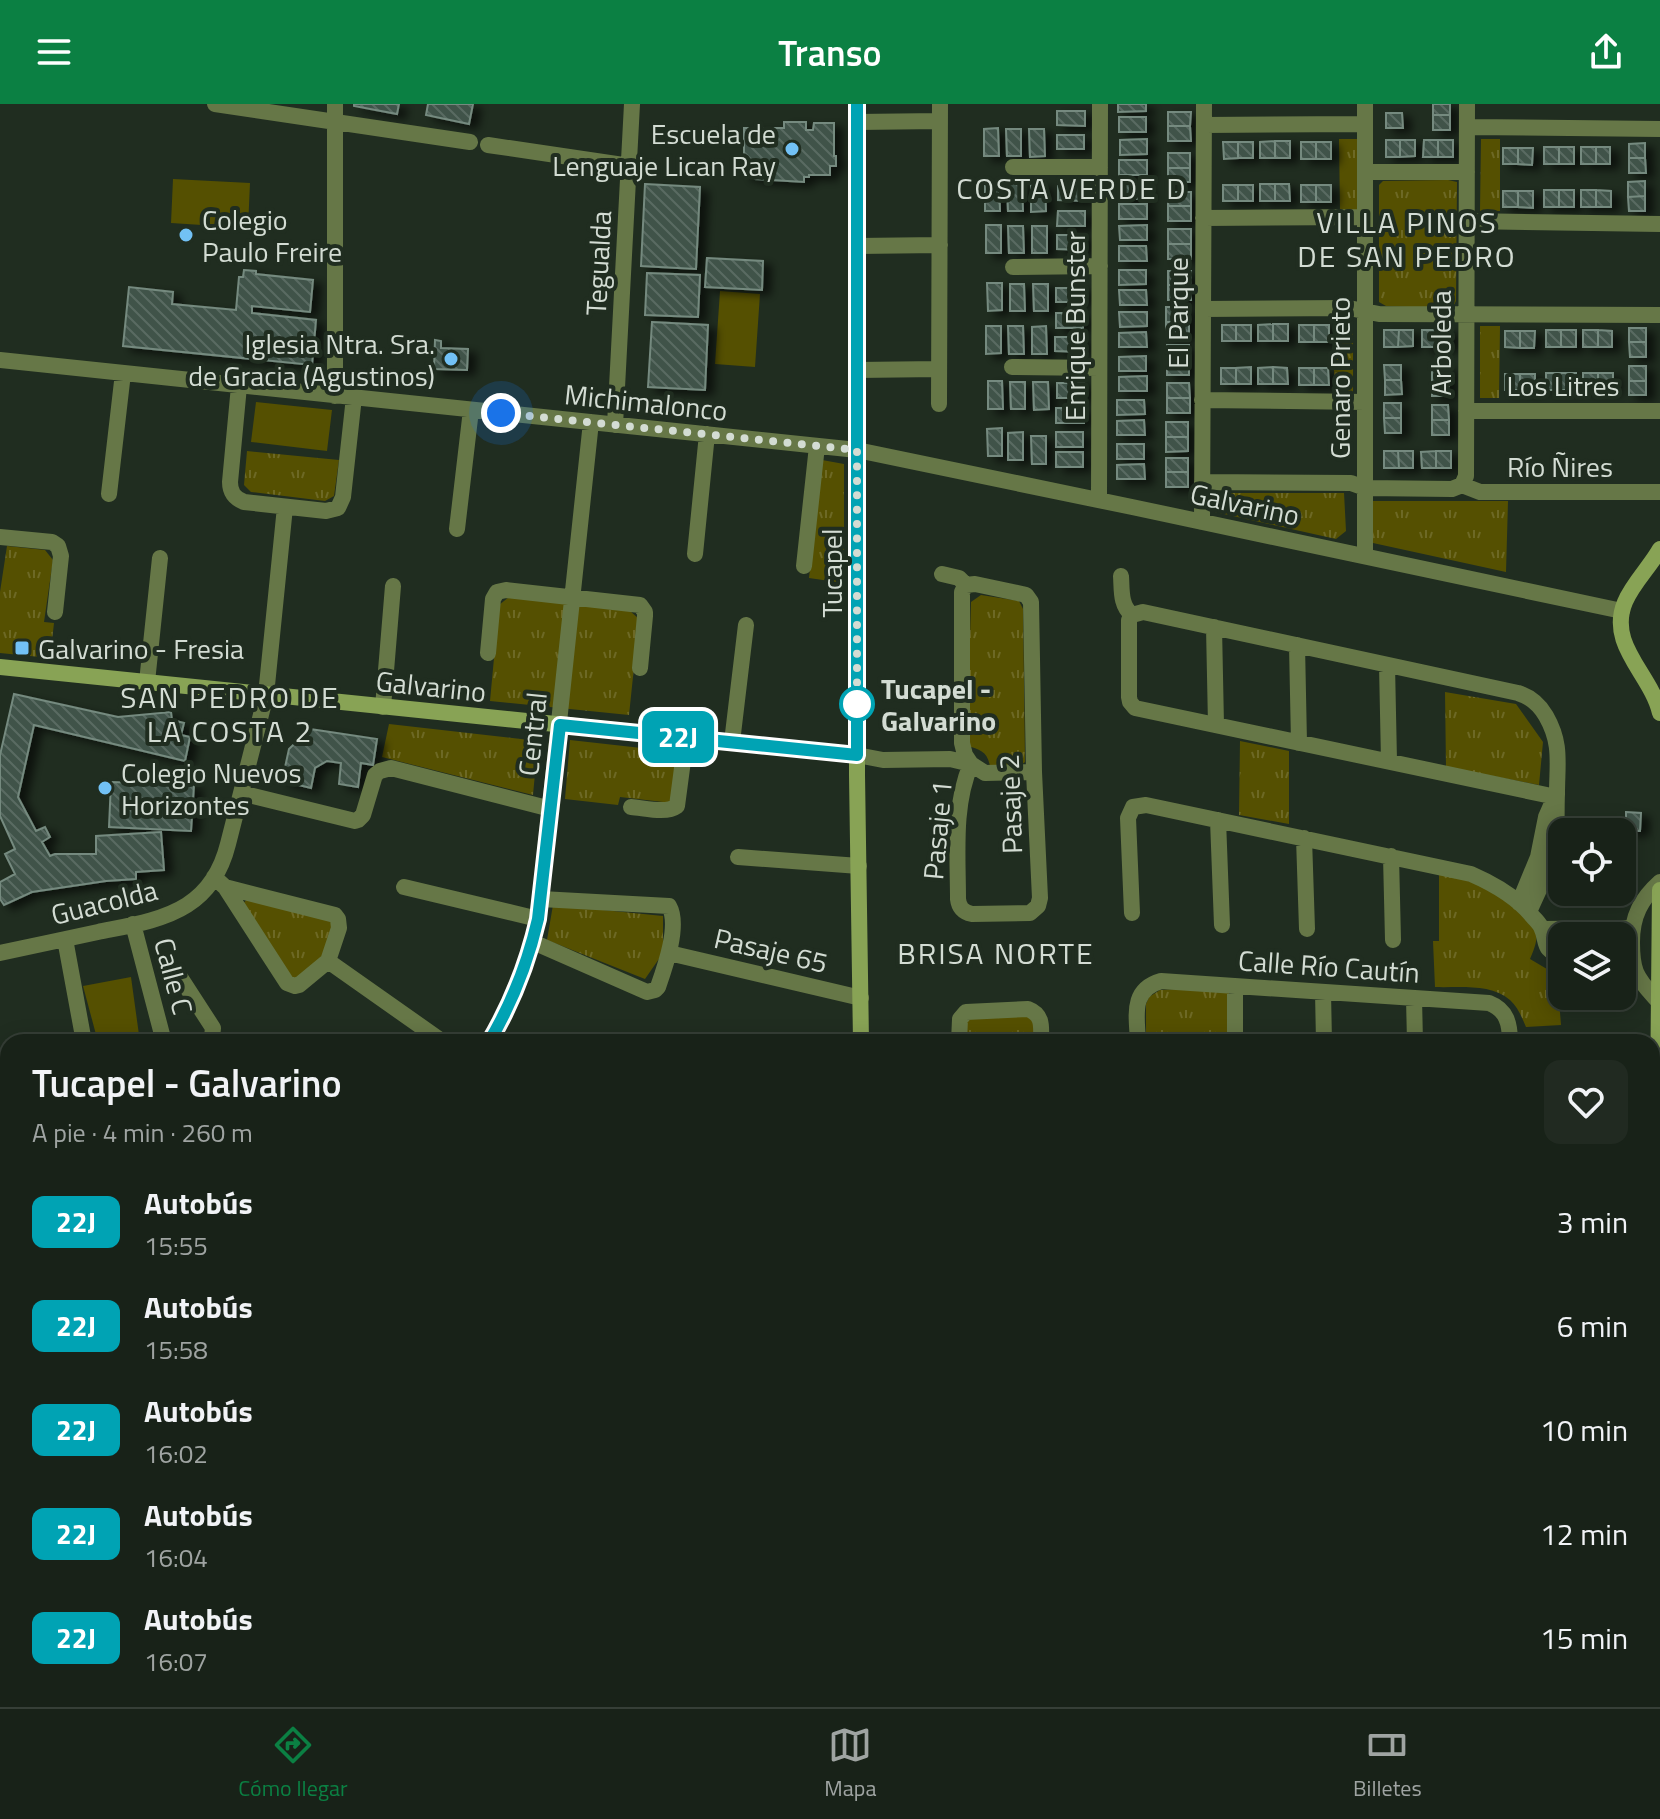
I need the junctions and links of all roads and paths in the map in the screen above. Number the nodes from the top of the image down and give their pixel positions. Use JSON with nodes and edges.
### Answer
{"nodes":[{"id":1,"x":215,"y":104,"type":"edge"},
{"id":2,"x":632,"y":104,"type":"edge"},
{"id":3,"x":857,"y":104,"type":"edge"},
{"id":4,"x":1100,"y":104,"type":"edge"},
{"id":5,"x":1204,"y":104,"type":"edge"},
{"id":6,"x":1365,"y":104,"type":"edge"},
{"id":7,"x":1467,"y":104,"type":"edge"},
{"id":8,"x":335,"y":112,"type":"edge"},
{"id":9,"x":940,"y":112,"type":"edge"},
{"id":10,"x":857,"y":122,"type":"junction"},
{"id":11,"x":1365,"y":124,"type":"junction"},
{"id":12,"x":1204,"y":125,"type":"junction"},
{"id":13,"x":1467,"y":127,"type":"junction"},
{"id":14,"x":1660,"y":129,"type":"edge"},
{"id":15,"x":470,"y":142,"type":"dead end"},
{"id":16,"x":488,"y":145,"type":"dead end"},
{"id":17,"x":630,"y":166,"type":"junction"},
{"id":18,"x":1013,"y":167,"type":"dead end"},
{"id":19,"x":1100,"y":167,"type":"junction"},
{"id":20,"x":1365,"y":172,"type":"junction"},
{"id":21,"x":1467,"y":172,"type":"junction"},
{"id":22,"x":1365,"y":217,"type":"junction"},
{"id":23,"x":1203,"y":218,"type":"junction"},
{"id":24,"x":1467,"y":221,"type":"junction"},
{"id":25,"x":1660,"y":224,"type":"edge"},
{"id":26,"x":940,"y":245,"type":"junction"},
{"id":27,"x":857,"y":246,"type":"junction"},
{"id":28,"x":1100,"y":266,"type":"junction"},
{"id":29,"x":1013,"y":267,"type":"dead end"},
{"id":30,"x":1203,"y":309,"type":"junction"},
{"id":31,"x":1365,"y":311,"type":"junction"},
{"id":32,"x":1466,"y":314,"type":"junction"},
{"id":33,"x":1660,"y":315,"type":"edge"},
{"id":34,"x":0,"y":360,"type":"edge"},
{"id":35,"x":1012,"y":367,"type":"dead end"},
{"id":36,"x":1099,"y":368,"type":"junction"},
{"id":37,"x":939,"y":369,"type":"junction"},
{"id":38,"x":857,"y":370,"type":"junction"},
{"id":39,"x":123,"y":373,"type":"junction"},
{"id":40,"x":239,"y":386,"type":"junction"},
{"id":41,"x":335,"y":396,"type":"junction"},
{"id":42,"x":354,"y":397,"type":"junction"},
{"id":43,"x":1202,"y":400,"type":"junction"},
{"id":44,"x":1365,"y":402,"type":"junction"},
{"id":45,"x":939,"y":404,"type":"dead end"},
{"id":46,"x":471,"y":410,"type":"junction"},
{"id":47,"x":1466,"y":411,"type":"junction"},
{"id":48,"x":1660,"y":411,"type":"edge"},
{"id":49,"x":591,"y":422,"type":"junction"},
{"id":50,"x":615,"y":425,"type":"junction"},
{"id":51,"x":707,"y":434,"type":"junction"},
{"id":52,"x":817,"y":446,"type":"junction"},
{"id":53,"x":857,"y":450,"type":"junction"},
{"id":54,"x":1202,"y":482,"type":"junction"},
{"id":55,"x":1462,"y":485,"type":"junction"},
{"id":56,"x":1365,"y":488,"type":"junction"},
{"id":57,"x":1660,"y":492,"type":"edge"},
{"id":58,"x":109,"y":494,"type":"dead end"},
{"id":59,"x":1099,"y":500,"type":"junction"},
{"id":60,"x":285,"y":507,"type":"junction"},
{"id":61,"x":1202,"y":522,"type":"junction"},
{"id":62,"x":457,"y":529,"type":"dead end"},
{"id":63,"x":0,"y":537,"type":"edge"},
{"id":64,"x":1660,"y":549,"type":"edge"},
{"id":65,"x":695,"y":554,"type":"dead end"},
{"id":66,"x":1365,"y":556,"type":"junction"},
{"id":67,"x":160,"y":558,"type":"dead end"},
{"id":68,"x":804,"y":566,"type":"dead end"},
{"id":69,"x":942,"y":574,"type":"dead end"},
{"id":70,"x":1121,"y":576,"type":"dead end"},
{"id":71,"x":966,"y":585,"type":"junction"},
{"id":72,"x":393,"y":586,"type":"dead end"},
{"id":73,"x":572,"y":597,"type":"junction"},
{"id":74,"x":1622,"y":611,"type":"junction"},
{"id":75,"x":55,"y":612,"type":"dead end"},
{"id":76,"x":1132,"y":615,"type":"junction"},
{"id":77,"x":746,"y":625,"type":"dead end"},
{"id":78,"x":1214,"y":627,"type":"junction"},
{"id":79,"x":1297,"y":645,"type":"junction"},
{"id":80,"x":488,"y":653,"type":"dead end"},
{"id":81,"x":1387,"y":665,"type":"junction"},
{"id":82,"x":0,"y":667,"type":"edge"},
{"id":83,"x":640,"y":668,"type":"dead end"},
{"id":84,"x":147,"y":682,"type":"junction"},
{"id":85,"x":266,"y":695,"type":"junction"},
{"id":86,"x":383,"y":707,"type":"junction"},
{"id":87,"x":1660,"y":713,"type":"edge"},
{"id":88,"x":560,"y":725,"type":"junction"},
{"id":89,"x":1216,"y":725,"type":"junction"},
{"id":90,"x":686,"y":738,"type":"junction"},
{"id":91,"x":732,"y":742,"type":"junction"},
{"id":92,"x":1299,"y":743,"type":"junction"},
{"id":93,"x":857,"y":755,"type":"junction"},
{"id":94,"x":1389,"y":761,"type":"junction"},
{"id":95,"x":971,"y":764,"type":"junction"},
{"id":96,"x":1034,"y":772,"type":"junction"},
{"id":97,"x":241,"y":793,"type":"junction"},
{"id":98,"x":1556,"y":797,"type":"junction"},
{"id":99,"x":631,"y":807,"type":"dead end"},
{"id":100,"x":551,"y":809,"type":"junction"},
{"id":101,"x":1218,"y":820,"type":"junction"},
{"id":102,"x":1304,"y":838,"type":"junction"},
{"id":103,"x":1391,"y":856,"type":"junction"},
{"id":104,"x":738,"y":857,"type":"dead end"},
{"id":105,"x":859,"y":866,"type":"junction"},
{"id":106,"x":220,"y":882,"type":"junction"},
{"id":107,"x":1660,"y":882,"type":"edge"},
{"id":108,"x":404,"y":887,"type":"dead end"},
{"id":109,"x":1660,"y":890,"type":"edge"},
{"id":110,"x":541,"y":899,"type":"junction"},
{"id":111,"x":1524,"y":908,"type":"junction"},
{"id":112,"x":1036,"y":909,"type":"joint"},
{"id":113,"x":1132,"y":913,"type":"dead end"},
{"id":114,"x":538,"y":919,"type":"junction"},
{"id":115,"x":1634,"y":922,"type":"edge"},
{"id":116,"x":133,"y":924,"type":"junction"},
{"id":117,"x":1222,"y":925,"type":"dead end"},
{"id":118,"x":1307,"y":929,"type":"dead end"},
{"id":119,"x":1542,"y":929,"type":"junction"},
{"id":120,"x":1548,"y":929,"type":"edge"},
{"id":121,"x":65,"y":939,"type":"junction"},
{"id":122,"x":1393,"y":940,"type":"dead end"},
{"id":123,"x":533,"y":942,"type":"junction"},
{"id":124,"x":1548,"y":947,"type":"edge"},
{"id":125,"x":0,"y":953,"type":"edge"},
{"id":126,"x":669,"y":953,"type":"junction"},
{"id":127,"x":328,"y":961,"type":"junction"},
{"id":128,"x":1636,"y":973,"type":"edge"},
{"id":129,"x":180,"y":977,"type":"dead end"},
{"id":130,"x":1235,"y":986,"type":"junction"},
{"id":131,"x":1323,"y":992,"type":"junction"},
{"id":132,"x":861,"y":998,"type":"junction"},
{"id":133,"x":1414,"y":998,"type":"junction"},
{"id":134,"x":1659,"y":1002,"type":"edge"},
{"id":135,"x":83,"y":1034,"type":"edge"},
{"id":136,"x":162,"y":1034,"type":"edge"},
{"id":137,"x":212,"y":1034,"type":"edge"},
{"id":138,"x":432,"y":1034,"type":"edge"},
{"id":139,"x":496,"y":1034,"type":"edge"},
{"id":140,"x":861,"y":1034,"type":"edge"},
{"id":141,"x":959,"y":1034,"type":"edge"},
{"id":142,"x":1041,"y":1034,"type":"edge"},
{"id":143,"x":1138,"y":1034,"type":"edge"},
{"id":144,"x":1235,"y":1034,"type":"edge"},
{"id":145,"x":1324,"y":1034,"type":"edge"},
{"id":146,"x":1415,"y":1034,"type":"edge"},
{"id":147,"x":1509,"y":1034,"type":"edge"},
{"id":148,"x":1659,"y":1034,"type":"edge"}],
"edges":[{"from":1,"to":8,"type":"street"},
{"from":2,"to":17,"type":"street","name":"Tegualda"},
{"from":3,"to":10,"type":"street","name":"Tucapel"},
{"from":4,"to":19,"type":"street","name":"Enrique Bunster"},
{"from":5,"to":12,"type":"street","name":"El Parque"},
{"from":6,"to":11,"type":"street","name":"Genaro Prieto"},
{"from":7,"to":13,"type":"street","name":"Arboleda"},
{"from":8,"to":15,"type":"street"},
{"from":8,"to":41,"type":"street"},
{"from":9,"to":10,"type":"street"},
{"from":9,"to":26,"type":"street"},
{"from":10,"to":27,"type":"street","name":"Tucapel"},
{"from":11,"to":12,"type":"street"},
{"from":11,"to":20,"type":"street","name":"Genaro Prieto"},
{"from":12,"to":23,"type":"street","name":"El Parque"},
{"from":13,"to":14,"type":"street"},
{"from":13,"to":21,"type":"street","name":"Arboleda"},
{"from":16,"to":17,"type":"street"},
{"from":17,"to":50,"type":"street","name":"Tegualda"},
{"from":18,"to":19,"type":"street"},
{"from":19,"to":28,"type":"street","name":"Enrique Bunster"},
{"from":20,"to":21,"type":"street"},
{"from":20,"to":22,"type":"street","name":"Genaro Prieto"},
{"from":21,"to":24,"type":"street","name":"Arboleda"},
{"from":22,"to":23,"type":"street"},
{"from":22,"to":31,"type":"street","name":"Genaro Prieto"},
{"from":23,"to":30,"type":"street","name":"El Parque"},
{"from":24,"to":25,"type":"street"},
{"from":24,"to":32,"type":"street","name":"Arboleda"},
{"from":26,"to":27,"type":"street"},
{"from":26,"to":37,"type":"street"},
{"from":27,"to":38,"type":"street","name":"Tucapel"},
{"from":28,"to":29,"type":"street"},
{"from":28,"to":36,"type":"street","name":"Enrique Bunster"},
{"from":30,"to":31,"type":"street"},
{"from":30,"to":43,"type":"street","name":"El Parque"},
{"from":31,"to":32,"type":"street"},
{"from":31,"to":44,"type":"street","name":"Genaro Prieto"},
{"from":32,"to":33,"type":"street"},
{"from":32,"to":47,"type":"street","name":"Arboleda"},
{"from":34,"to":39,"type":"street","name":"Michimalonco"},
{"from":35,"to":36,"type":"street"},
{"from":36,"to":59,"type":"street","name":"Enrique Bunster"},
{"from":37,"to":38,"type":"street"},
{"from":37,"to":45,"type":"street"},
{"from":38,"to":53,"type":"street","name":"Tucapel"},
{"from":39,"to":40,"type":"street","name":"Michimalonco"},
{"from":39,"to":58,"type":"street"},
{"from":40,"to":41,"type":"street","name":"Michimalonco"},
{"from":40,"to":60,"type":"street"},
{"from":41,"to":42,"type":"street","name":"Michimalonco"},
{"from":42,"to":46,"type":"street","name":"Michimalonco"},
{"from":42,"to":60,"type":"street"},
{"from":43,"to":44,"type":"street"},
{"from":43,"to":54,"type":"street","name":"El Parque"},
{"from":44,"to":56,"type":"street","name":"Genaro Prieto"},
{"from":46,"to":49,"type":"street","name":"Michimalonco"},
{"from":46,"to":62,"type":"street"},
{"from":47,"to":48,"type":"street","name":"Los Litres"},
{"from":47,"to":55,"type":"street","name":"Arboleda"},
{"from":49,"to":50,"type":"street","name":"Michimalonco"},
{"from":49,"to":73,"type":"street","name":"Central"},
{"from":50,"to":51,"type":"street","name":"Michimalonco"},
{"from":51,"to":52,"type":"street","name":"Michimalonco"},
{"from":51,"to":65,"type":"street"},
{"from":52,"to":53,"type":"street","name":"Michimalonco"},
{"from":52,"to":68,"type":"street"},
{"from":53,"to":59,"type":"street","name":"Galvarino"},
{"from":53,"to":93,"type":"street","name":"Tucapel"},
{"from":54,"to":56,"type":"street","name":"Río Ñires"},
{"from":54,"to":61,"type":"street","name":"El Parque"},
{"from":55,"to":56,"type":"street","name":"Río Ñires"},
{"from":55,"to":57,"type":"street","name":"Río Ñires"},
{"from":56,"to":66,"type":"street","name":"Genaro Prieto"},
{"from":59,"to":61,"type":"street","name":"Galvarino"},
{"from":60,"to":85,"type":"street","name":"Guacolda"},
{"from":61,"to":66,"type":"street","name":"Galvarino"},
{"from":63,"to":75,"type":"street"},
{"from":64,"to":74,"type":"street"},
{"from":66,"to":74,"type":"street","name":"Galvarino"},
{"from":67,"to":84,"type":"street"},
{"from":69,"to":71,"type":"street","name":"Pasaje 2"},
{"from":70,"to":76,"type":"street"},
{"from":71,"to":95,"type":"street","name":"Pasaje 1"},
{"from":71,"to":96,"type":"street","name":"Pasaje 2"},
{"from":72,"to":86,"type":"street"},
{"from":73,"to":80,"type":"street"},
{"from":73,"to":83,"type":"street"},
{"from":73,"to":88,"type":"street","name":"Central"},
{"from":74,"to":87,"type":"street"},
{"from":76,"to":78,"type":"street"},
{"from":76,"to":89,"type":"street"},
{"from":77,"to":91,"type":"street"},
{"from":78,"to":79,"type":"street"},
{"from":78,"to":89,"type":"street"},
{"from":79,"to":81,"type":"street"},
{"from":79,"to":92,"type":"street"},
{"from":81,"to":94,"type":"street"},
{"from":81,"to":98,"type":"street"},
{"from":82,"to":84,"type":"street","name":"Galvarino"},
{"from":84,"to":85,"type":"street","name":"Galvarino"},
{"from":85,"to":86,"type":"street","name":"Galvarino"},
{"from":85,"to":97,"type":"street","name":"Guacolda"},
{"from":86,"to":88,"type":"street","name":"Galvarino"},
{"from":88,"to":90,"type":"street","name":"Galvarino"},
{"from":88,"to":100,"type":"street","name":"Central"},
{"from":89,"to":92,"type":"street"},
{"from":90,"to":91,"type":"street","name":"Galvarino"},
{"from":90,"to":99,"type":"street"},
{"from":91,"to":93,"type":"street","name":"Galvarino"},
{"from":92,"to":94,"type":"street"},
{"from":93,"to":95,"type":"street"},
{"from":93,"to":105,"type":"street","name":"Tucapel"},
{"from":94,"to":98,"type":"street"},
{"from":95,"to":96,"type":"street"},
{"from":95,"to":112,"type":"street","name":"Pasaje 1"},
{"from":96,"to":112,"type":"street","name":"Pasaje 2"},
{"from":97,"to":100,"type":"street"},
{"from":97,"to":106,"type":"street","name":"Guacolda"},
{"from":98,"to":111,"type":"street"},
{"from":100,"to":110,"type":"street","name":"Central"},
{"from":101,"to":102,"type":"street"},
{"from":101,"to":113,"type":"street"},
{"from":101,"to":117,"type":"street"},
{"from":102,"to":103,"type":"street"},
{"from":102,"to":118,"type":"street"},
{"from":103,"to":111,"type":"street"},
{"from":103,"to":122,"type":"street"},
{"from":104,"to":105,"type":"street"},
{"from":105,"to":132,"type":"street","name":"Tucapel"},
{"from":106,"to":116,"type":"street","name":"Guacolda"},
{"from":106,"to":127,"type":"street"},
{"from":106,"to":127,"type":"street"},
{"from":107,"to":115,"type":"street"},
{"from":108,"to":114,"type":"street"},
{"from":109,"to":134,"type":"street"},
{"from":110,"to":114,"type":"street","name":"Central"},
{"from":110,"to":126,"type":"street"},
{"from":111,"to":119,"type":"street"},
{"from":114,"to":123,"type":"street","name":"Central"},
{"from":116,"to":121,"type":"street","name":"Guacolda"},
{"from":116,"to":136,"type":"street","name":"Calle C"},
{"from":119,"to":120,"type":"street"},
{"from":119,"to":124,"type":"street"},
{"from":121,"to":125,"type":"street","name":"Guacolda"},
{"from":121,"to":135,"type":"street"},
{"from":123,"to":126,"type":"street"},
{"from":123,"to":139,"type":"street","name":"Central"},
{"from":126,"to":132,"type":"street","name":"Pasaje 65"},
{"from":127,"to":138,"type":"street"},
{"from":128,"to":134,"type":"street"},
{"from":129,"to":137,"type":"street"},
{"from":130,"to":131,"type":"street","name":"Calle Río Cautín"},
{"from":130,"to":143,"type":"street","name":"Calle Río Cautín"},
{"from":130,"to":144,"type":"street"},
{"from":131,"to":133,"type":"street","name":"Calle Río Cautín"},
{"from":131,"to":145,"type":"street"},
{"from":132,"to":140,"type":"street","name":"Tucapel"},
{"from":133,"to":146,"type":"street"},
{"from":133,"to":147,"type":"street","name":"Calle Río Cautín"},
{"from":134,"to":148,"type":"street"},
{"from":141,"to":142,"type":"street"}]}
